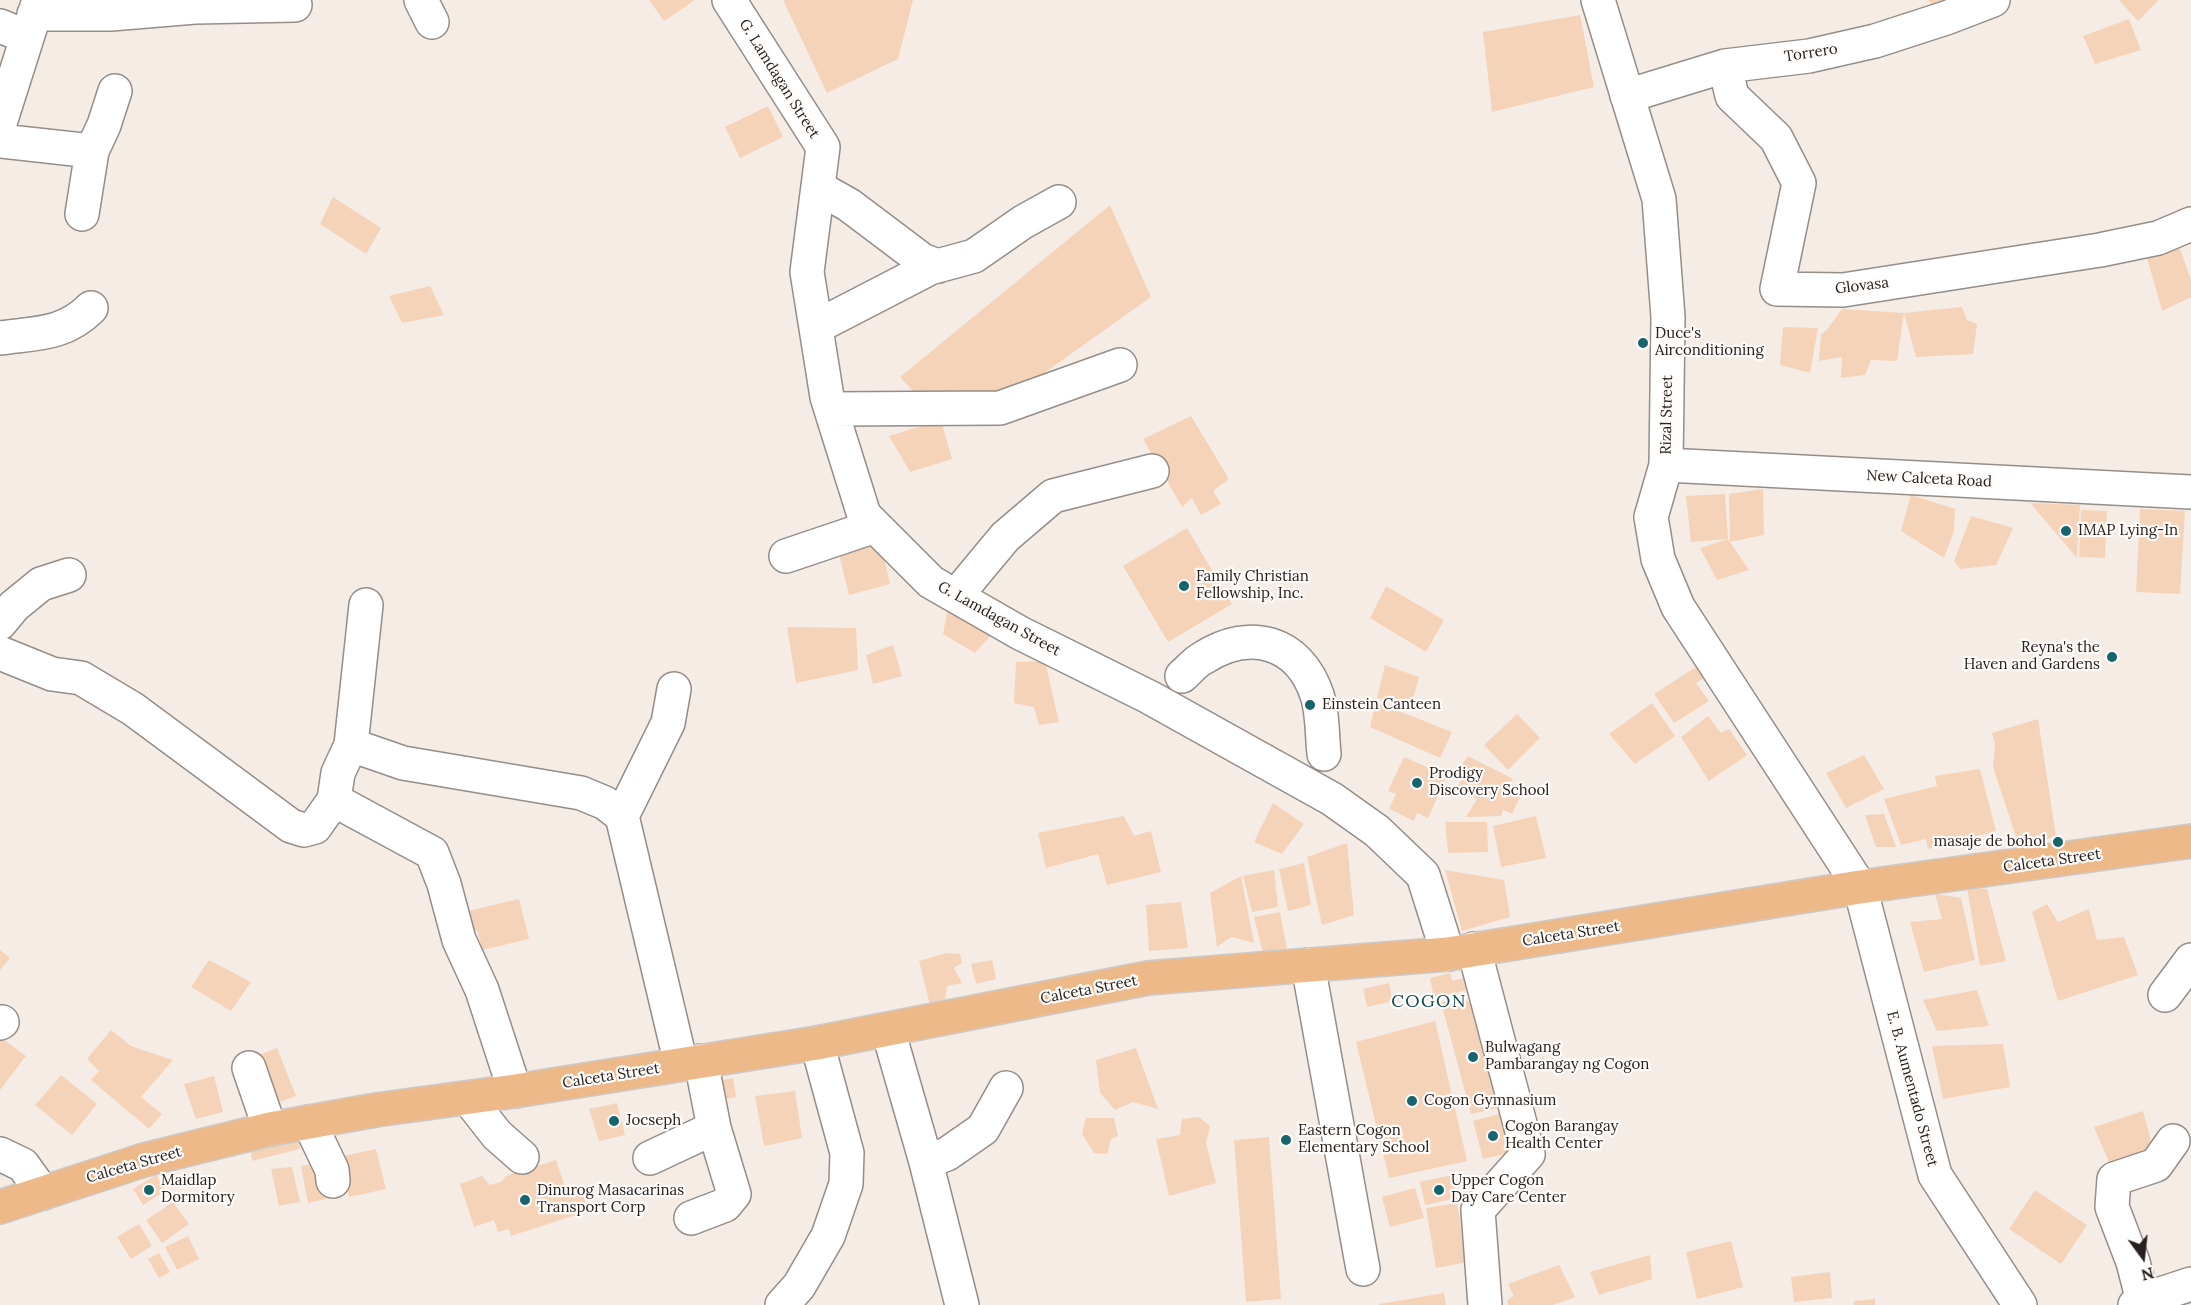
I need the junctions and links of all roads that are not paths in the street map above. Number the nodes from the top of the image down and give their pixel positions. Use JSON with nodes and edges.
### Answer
{"nodes":[{"id":1,"x":729,"y":0,"type":"edge"},
{"id":2,"x":1598,"y":0,"type":"edge"},
{"id":3,"x":1993,"y":0,"type":"edge"},
{"id":4,"x":295,"y":5,"type":"dead end"},
{"id":5,"x":25,"y":19,"type":"edge"},
{"id":6,"x":1725,"y":66,"type":"junction"},
{"id":7,"x":115,"y":90,"type":"dead end"},
{"id":8,"x":1627,"y":96,"type":"junction"},
{"id":9,"x":0,"y":123,"type":"edge"},
{"id":10,"x":0,"y":141,"type":"edge"},
{"id":11,"x":92,"y":151,"type":"junction"},
{"id":12,"x":819,"y":188,"type":"junction"},
{"id":13,"x":1059,"y":202,"type":"dead end"},
{"id":14,"x":82,"y":214,"type":"dead end"},
{"id":15,"x":2191,"y":224,"type":"edge"},
{"id":16,"x":938,"y":266,"type":"junction"},
{"id":17,"x":91,"y":308,"type":"dead end"},
{"id":18,"x":816,"y":327,"type":"junction"},
{"id":19,"x":0,"y":338,"type":"edge"},
{"id":20,"x":1120,"y":365,"type":"dead end"},
{"id":21,"x":831,"y":409,"type":"junction"},
{"id":22,"x":1666,"y":465,"type":"junction"},
{"id":23,"x":1152,"y":471,"type":"dead end"},
{"id":24,"x":2191,"y":492,"type":"edge"},
{"id":25,"x":875,"y":526,"type":"junction"},
{"id":26,"x":786,"y":556,"type":"dead end"},
{"id":27,"x":69,"y":575,"type":"dead end"},
{"id":28,"x":956,"y":596,"type":"junction"},
{"id":29,"x":366,"y":605,"type":"dead end"},
{"id":30,"x":0,"y":623,"type":"edge"},
{"id":31,"x":0,"y":652,"type":"edge"},
{"id":32,"x":1182,"y":676,"type":"dead end"},
{"id":33,"x":674,"y":689,"type":"dead end"},
{"id":34,"x":351,"y":745,"type":"junction"},
{"id":35,"x":1324,"y":754,"type":"dead end"},
{"id":36,"x":334,"y":800,"type":"junction"},
{"id":37,"x":621,"y":816,"type":"junction"},
{"id":38,"x":2191,"y":841,"type":"edge"},
{"id":39,"x":1860,"y":887,"type":"junction"},
{"id":40,"x":1461,"y":951,"type":"junction"},
{"id":41,"x":2191,"y":960,"type":"edge"},
{"id":42,"x":1308,"y":965,"type":"junction"},
{"id":43,"x":2165,"y":995,"type":"dead end"},
{"id":44,"x":888,"y":1030,"type":"junction"},
{"id":45,"x":817,"y":1043,"type":"junction"},
{"id":46,"x":691,"y":1063,"type":"junction"},
{"id":47,"x":249,"y":1068,"type":"dead end"},
{"id":48,"x":1006,"y":1088,"type":"dead end"},
{"id":49,"x":515,"y":1092,"type":"junction"},
{"id":50,"x":468,"y":1098,"type":"junction"},
{"id":51,"x":309,"y":1122,"type":"junction"},
{"id":52,"x":714,"y":1128,"type":"junction"},
{"id":53,"x":270,"y":1129,"type":"junction"},
{"id":54,"x":2173,"y":1141,"type":"dead end"},
{"id":55,"x":0,"y":1154,"type":"edge"},
{"id":56,"x":522,"y":1157,"type":"dead end"},
{"id":57,"x":650,"y":1158,"type":"dead end"},
{"id":58,"x":926,"y":1162,"type":"junction"},
{"id":59,"x":333,"y":1181,"type":"dead end"},
{"id":60,"x":43,"y":1193,"type":"junction"},
{"id":61,"x":0,"y":1207,"type":"edge"},
{"id":62,"x":691,"y":1218,"type":"dead end"},
{"id":63,"x":1363,"y":1269,"type":"dead end"},
{"id":64,"x":2191,"y":1284,"type":"edge"},
{"id":65,"x":2140,"y":1303,"type":"edge"},
{"id":66,"x":782,"y":1305,"type":"edge"},
{"id":67,"x":962,"y":1305,"type":"edge"},
{"id":68,"x":1485,"y":1305,"type":"edge"},
{"id":69,"x":2020,"y":1305,"type":"edge"}],
"edges":[{"from":1,"to":12,"type":"street","name":"G. Lamdagan Street"},
{"from":2,"to":8,"type":"street","name":"Rizal Street"},
{"from":3,"to":6,"type":"street","name":"Torrero"},
{"from":4,"to":5,"type":"street"},
{"from":5,"to":9,"type":"street"},
{"from":6,"to":8,"type":"street","name":"Torrero"},
{"from":6,"to":15,"type":"street","name":"Glovasa"},
{"from":7,"to":11,"type":"street"},
{"from":8,"to":22,"type":"street","name":"Rizal Street"},
{"from":10,"to":11,"type":"street"},
{"from":11,"to":14,"type":"street"},
{"from":12,"to":16,"type":"street"},
{"from":12,"to":18,"type":"street","name":"G. Lamdagan Street"},
{"from":13,"to":16,"type":"street"},
{"from":16,"to":18,"type":"street"},
{"from":17,"to":19,"type":"street"},
{"from":18,"to":21,"type":"street","name":"G. Lamdagan Street"},
{"from":20,"to":21,"type":"street"},
{"from":21,"to":25,"type":"street","name":"G. Lamdagan Street"},
{"from":22,"to":24,"type":"street","name":"New Calceta Road"},
{"from":22,"to":39,"type":"street","name":"Rizal Street"},
{"from":23,"to":28,"type":"street"},
{"from":25,"to":26,"type":"street"},
{"from":25,"to":28,"type":"street","name":"G. Lamdagan Street"},
{"from":27,"to":30,"type":"street"},
{"from":28,"to":40,"type":"street","name":"G. Lamdagan Street"},
{"from":29,"to":34,"type":"street"},
{"from":31,"to":36,"type":"street"},
{"from":32,"to":35,"type":"street"},
{"from":33,"to":37,"type":"street"},
{"from":34,"to":36,"type":"street"},
{"from":34,"to":37,"type":"street"},
{"from":36,"to":49,"type":"street"},
{"from":37,"to":46,"type":"street"},
{"from":38,"to":39,"type":"main road","name":"Calceta Street"},
{"from":39,"to":40,"type":"main road","name":"Calceta Street"},
{"from":39,"to":69,"type":"street","name":"E. B. Aumentado Street"},
{"from":40,"to":42,"type":"main road","name":"Calceta Street"},
{"from":40,"to":68,"type":"street","name":"G. Lamdagan Street"},
{"from":41,"to":43,"type":"street"},
{"from":42,"to":44,"type":"main road","name":"Calceta Street"},
{"from":42,"to":63,"type":"street"},
{"from":44,"to":45,"type":"main road","name":"Calceta Street"},
{"from":44,"to":58,"type":"street"},
{"from":45,"to":46,"type":"main road","name":"Calceta Street"},
{"from":45,"to":66,"type":"street"},
{"from":46,"to":49,"type":"main road","name":"Calceta Street"},
{"from":46,"to":52,"type":"street"},
{"from":47,"to":53,"type":"street"},
{"from":48,"to":58,"type":"street"},
{"from":49,"to":50,"type":"main road","name":"Calceta Street"},
{"from":50,"to":51,"type":"main road","name":"Calceta Street"},
{"from":50,"to":56,"type":"street"},
{"from":51,"to":53,"type":"main road","name":"Calceta Street"},
{"from":51,"to":59,"type":"street"},
{"from":52,"to":57,"type":"street"},
{"from":52,"to":62,"type":"street"},
{"from":53,"to":60,"type":"main road","name":"Calceta Street"},
{"from":54,"to":65,"type":"street"},
{"from":55,"to":60,"type":"street"},
{"from":58,"to":67,"type":"street"},
{"from":60,"to":61,"type":"main road","name":"Calceta Street"},
{"from":64,"to":65,"type":"street"}]}
